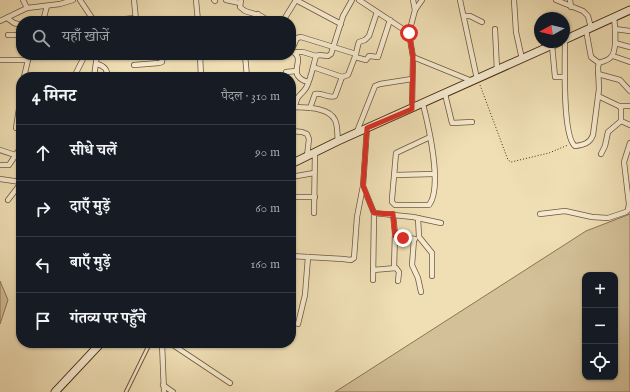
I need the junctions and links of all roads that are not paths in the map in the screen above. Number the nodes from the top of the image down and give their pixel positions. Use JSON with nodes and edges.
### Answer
{"nodes":[{"id":1,"x":23,"y":0,"type":"edge"},
{"id":2,"x":73,"y":0,"type":"edge"},
{"id":3,"x":80,"y":0,"type":"edge"},
{"id":4,"x":134,"y":0,"type":"edge"},
{"id":5,"x":196,"y":0,"type":"edge"},
{"id":6,"x":226,"y":0,"type":"edge"},
{"id":7,"x":296,"y":0,"type":"edge"},
{"id":8,"x":352,"y":0,"type":"edge"},
{"id":9,"x":359,"y":0,"type":"edge"},
{"id":10,"x":413,"y":0,"type":"edge"},
{"id":11,"x":422,"y":0,"type":"edge"},
{"id":12,"x":460,"y":0,"type":"edge"},
{"id":13,"x":514,"y":0,"type":"edge"},
{"id":14,"x":556,"y":0,"type":"edge"},
{"id":15,"x":570,"y":0,"type":"edge"},
{"id":16,"x":241,"y":2,"type":"edge"},
{"id":17,"x":47,"y":6,"type":"junction"},
{"id":18,"x":571,"y":7,"type":"junction"},
{"id":19,"x":27,"y":8,"type":"junction"},
{"id":20,"x":415,"y":10,"type":"junction"},
{"id":21,"x":630,"y":10,"type":"edge"},
{"id":22,"x":377,"y":12,"type":"junction"},
{"id":23,"x":258,"y":14,"type":"joint"},
{"id":24,"x":44,"y":16,"type":"edge"},
{"id":25,"x":91,"y":16,"type":"edge"},
{"id":26,"x":136,"y":16,"type":"edge"},
{"id":27,"x":198,"y":16,"type":"edge"},
{"id":28,"x":261,"y":16,"type":"edge"},
{"id":29,"x":286,"y":16,"type":"edge"},
{"id":30,"x":464,"y":16,"type":"junction"},
{"id":31,"x":614,"y":17,"type":"junction"},
{"id":32,"x":7,"y":18,"type":"junction"},
{"id":33,"x":390,"y":20,"type":"junction"},
{"id":34,"x":0,"y":21,"type":"edge"},
{"id":35,"x":482,"y":22,"type":"dead end"},
{"id":36,"x":16,"y":24,"type":"edge"},
{"id":37,"x":341,"y":24,"type":"junction"},
{"id":38,"x":495,"y":29,"type":"dead end"},
{"id":39,"x":588,"y":29,"type":"junction"},
{"id":40,"x":615,"y":29,"type":"junction"},
{"id":41,"x":630,"y":31,"type":"edge"},
{"id":42,"x":409,"y":33,"type":"junction"},
{"id":43,"x":8,"y":35,"type":"dead end"},
{"id":44,"x":16,"y":35,"type":"edge"},
{"id":45,"x":570,"y":37,"type":"edge"},
{"id":46,"x":296,"y":40,"type":"edge"},
{"id":47,"x":615,"y":43,"type":"junction"},
{"id":48,"x":333,"y":47,"type":"junction"},
{"id":49,"x":630,"y":47,"type":"edge"},
{"id":50,"x":547,"y":48,"type":"edge"},
{"id":51,"x":559,"y":48,"type":"edge"},
{"id":52,"x":561,"y":48,"type":"edge"},
{"id":53,"x":296,"y":51,"type":"edge"},
{"id":54,"x":356,"y":55,"type":"junction"},
{"id":55,"x":316,"y":56,"type":"junction"},
{"id":56,"x":613,"y":56,"type":"junction"},
{"id":57,"x":413,"y":57,"type":"junction"},
{"id":58,"x":16,"y":58,"type":"edge"},
{"id":59,"x":296,"y":58,"type":"edge"},
{"id":60,"x":522,"y":59,"type":"junction"},
{"id":61,"x":0,"y":60,"type":"edge"},
{"id":62,"x":28,"y":60,"type":"edge"},
{"id":63,"x":82,"y":60,"type":"edge"},
{"id":64,"x":97,"y":60,"type":"edge"},
{"id":65,"x":163,"y":60,"type":"edge"},
{"id":66,"x":200,"y":60,"type":"edge"},
{"id":67,"x":245,"y":60,"type":"edge"},
{"id":68,"x":630,"y":62,"type":"edge"},
{"id":69,"x":97,"y":64,"type":"junction"},
{"id":70,"x":599,"y":64,"type":"junction"},
{"id":71,"x":134,"y":65,"type":"dead end"},
{"id":72,"x":313,"y":67,"type":"junction"},
{"id":73,"x":497,"y":70,"type":"junction"},
{"id":74,"x":296,"y":71,"type":"junction"},
{"id":75,"x":25,"y":72,"type":"edge"},
{"id":76,"x":76,"y":72,"type":"edge"},
{"id":77,"x":95,"y":72,"type":"edge"},
{"id":78,"x":107,"y":72,"type":"edge"},
{"id":79,"x":201,"y":72,"type":"edge"},
{"id":80,"x":246,"y":72,"type":"edge"},
{"id":81,"x":286,"y":72,"type":"edge"},
{"id":82,"x":598,"y":74,"type":"junction"},
{"id":83,"x":342,"y":76,"type":"junction"},
{"id":84,"x":564,"y":77,"type":"junction"},
{"id":85,"x":412,"y":79,"type":"junction"},
{"id":86,"x":475,"y":80,"type":"junction"},
{"id":87,"x":308,"y":82,"type":"junction"},
{"id":88,"x":630,"y":91,"type":"edge"},
{"id":89,"x":445,"y":94,"type":"junction"},
{"id":90,"x":598,"y":96,"type":"junction"},
{"id":91,"x":296,"y":100,"type":"edge"},
{"id":92,"x":423,"y":104,"type":"junction"},
{"id":93,"x":619,"y":106,"type":"junction"},
{"id":94,"x":630,"y":106,"type":"edge"},
{"id":95,"x":296,"y":107,"type":"edge"},
{"id":96,"x":310,"y":108,"type":"junction"},
{"id":97,"x":412,"y":109,"type":"junction"},
{"id":98,"x":621,"y":121,"type":"junction"},
{"id":99,"x":472,"y":122,"type":"dead end"},
{"id":100,"x":630,"y":125,"type":"edge"},
{"id":101,"x":367,"y":128,"type":"junction"},
{"id":102,"x":296,"y":131,"type":"edge"},
{"id":103,"x":356,"y":134,"type":"junction"},
{"id":104,"x":430,"y":137,"type":"junction"},
{"id":105,"x":338,"y":141,"type":"junction"},
{"id":106,"x":630,"y":143,"type":"edge"},
{"id":107,"x":0,"y":150,"type":"edge"},
{"id":108,"x":315,"y":152,"type":"junction"},
{"id":109,"x":601,"y":154,"type":"dead end"},
{"id":110,"x":16,"y":155,"type":"joint"},
{"id":111,"x":307,"y":156,"type":"junction"},
{"id":112,"x":630,"y":161,"type":"edge"},
{"id":113,"x":296,"y":162,"type":"edge"},
{"id":114,"x":624,"y":162,"type":"junction"},
{"id":115,"x":0,"y":165,"type":"edge"},
{"id":116,"x":314,"y":173,"type":"junction"},
{"id":117,"x":434,"y":174,"type":"junction"},
{"id":118,"x":395,"y":175,"type":"junction"},
{"id":119,"x":296,"y":176,"type":"edge"},
{"id":120,"x":0,"y":179,"type":"edge"},
{"id":121,"x":16,"y":182,"type":"edge"},
{"id":122,"x":363,"y":186,"type":"junction"},
{"id":123,"x":16,"y":190,"type":"edge"},
{"id":124,"x":296,"y":197,"type":"edge"},
{"id":125,"x":315,"y":197,"type":"junction"},
{"id":126,"x":8,"y":200,"type":"dead end"},
{"id":127,"x":314,"y":213,"type":"dead end"},
{"id":128,"x":374,"y":213,"type":"junction"},
{"id":129,"x":393,"y":214,"type":"junction"},
{"id":130,"x":540,"y":214,"type":"dead end"},
{"id":131,"x":418,"y":218,"type":"junction"},
{"id":132,"x":441,"y":224,"type":"dead end"},
{"id":133,"x":395,"y":236,"type":"junction"},
{"id":134,"x":414,"y":239,"type":"junction"},
{"id":135,"x":420,"y":240,"type":"junction"},
{"id":136,"x":296,"y":256,"type":"edge"},
{"id":137,"x":308,"y":256,"type":"junction"},
{"id":138,"x":394,"y":268,"type":"junction"},
{"id":139,"x":373,"y":270,"type":"junction"},
{"id":140,"x":432,"y":276,"type":"dead end"},
{"id":141,"x":373,"y":280,"type":"dead end"},
{"id":142,"x":398,"y":281,"type":"dead end"},
{"id":143,"x":421,"y":292,"type":"dead end"},
{"id":144,"x":298,"y":324,"type":"dead end"},
{"id":145,"x":96,"y":348,"type":"edge"},
{"id":146,"x":148,"y":348,"type":"edge"},
{"id":147,"x":162,"y":348,"type":"edge"},
{"id":148,"x":178,"y":348,"type":"edge"},
{"id":149,"x":230,"y":383,"type":"dead end"},
{"id":150,"x":164,"y":385,"type":"junction"},
{"id":151,"x":55,"y":392,"type":"edge"},
{"id":152,"x":126,"y":392,"type":"edge"},
{"id":153,"x":164,"y":392,"type":"edge"},
{"id":154,"x":172,"y":392,"type":"edge"}],
"edges":[{"from":1,"to":19,"type":"street"},
{"from":2,"to":17,"type":"street"},
{"from":3,"to":25,"type":"street"},
{"from":4,"to":26,"type":"street"},
{"from":5,"to":27,"type":"street"},
{"from":6,"to":16,"type":"street"},
{"from":7,"to":29,"type":"street"},
{"from":7,"to":37,"type":"street"},
{"from":8,"to":37,"type":"street"},
{"from":9,"to":22,"type":"street"},
{"from":10,"to":20,"type":"street"},
{"from":11,"to":20,"type":"street"},
{"from":12,"to":30,"type":"street"},
{"from":13,"to":60,"type":"street"},
{"from":14,"to":18,"type":"street"},
{"from":15,"to":18,"type":"street"},
{"from":16,"to":23,"type":"street"},
{"from":17,"to":19,"type":"street"},
{"from":17,"to":24,"type":"street"},
{"from":18,"to":39,"type":"street"},
{"from":19,"to":32,"type":"street"},
{"from":20,"to":42,"type":"street"},
{"from":21,"to":31,"type":"street"},
{"from":22,"to":33,"type":"street"},
{"from":22,"to":54,"type":"street"},
{"from":23,"to":28,"type":"street"},
{"from":30,"to":35,"type":"street"},
{"from":30,"to":86,"type":"street"},
{"from":31,"to":39,"type":"street"},
{"from":31,"to":40,"type":"street"},
{"from":32,"to":34,"type":"street"},
{"from":32,"to":36,"type":"street"},
{"from":33,"to":42,"type":"street"},
{"from":33,"to":54,"type":"street"},
{"from":37,"to":48,"type":"street"},
{"from":38,"to":73,"type":"street"},
{"from":39,"to":45,"type":"street"},
{"from":39,"to":70,"type":"street"},
{"from":40,"to":41,"type":"street"},
{"from":40,"to":47,"type":"street"},
{"from":42,"to":57,"type":"street"},
{"from":43,"to":44,"type":"street"},
{"from":46,"to":48,"type":"street"},
{"from":47,"to":49,"type":"street"},
{"from":47,"to":56,"type":"street"},
{"from":48,"to":54,"type":"street"},
{"from":48,"to":55,"type":"street"},
{"from":50,"to":60,"type":"street"},
{"from":51,"to":84,"type":"street"},
{"from":52,"to":84,"type":"street"},
{"from":53,"to":55,"type":"street"},
{"from":54,"to":83,"type":"street"},
{"from":55,"to":72,"type":"street"},
{"from":56,"to":68,"type":"street"},
{"from":56,"to":70,"type":"street"},
{"from":57,"to":85,"type":"street"},
{"from":57,"to":86,"type":"street"},
{"from":58,"to":61,"type":"street"},
{"from":59,"to":74,"type":"street"},
{"from":60,"to":73,"type":"street"},
{"from":62,"to":75,"type":"street"},
{"from":63,"to":76,"type":"street"},
{"from":64,"to":69,"type":"street"},
{"from":65,"to":71,"type":"street"},
{"from":66,"to":79,"type":"street"},
{"from":67,"to":80,"type":"street"},
{"from":69,"to":77,"type":"street"},
{"from":69,"to":78,"type":"street"},
{"from":70,"to":82,"type":"street"},
{"from":72,"to":83,"type":"street"},
{"from":72,"to":87,"type":"street"},
{"from":73,"to":86,"type":"street"},
{"from":74,"to":81,"type":"street"},
{"from":74,"to":87,"type":"street"},
{"from":82,"to":88,"type":"street"},
{"from":82,"to":90,"type":"street"},
{"from":83,"to":96,"type":"street"},
{"from":84,"to":90,"type":"street"},
{"from":85,"to":97,"type":"street"},
{"from":85,"to":103,"type":"street"},
{"from":86,"to":89,"type":"street"},
{"from":87,"to":91,"type":"street"},
{"from":89,"to":92,"type":"street"},
{"from":89,"to":99,"type":"street"},
{"from":90,"to":93,"type":"street"},
{"from":92,"to":97,"type":"street"},
{"from":92,"to":104,"type":"street"},
{"from":93,"to":94,"type":"street"},
{"from":93,"to":98,"type":"street"},
{"from":95,"to":96,"type":"street"},
{"from":96,"to":105,"type":"street"},
{"from":97,"to":101,"type":"street"},
{"from":98,"to":100,"type":"street"},
{"from":98,"to":109,"type":"street"},
{"from":101,"to":103,"type":"street"},
{"from":101,"to":122,"type":"street"},
{"from":102,"to":111,"type":"street"},
{"from":103,"to":105,"type":"street"},
{"from":104,"to":117,"type":"street"},
{"from":104,"to":118,"type":"street"},
{"from":105,"to":108,"type":"street"},
{"from":106,"to":114,"type":"street"},
{"from":107,"to":110,"type":"street"},
{"from":108,"to":111,"type":"street"},
{"from":108,"to":116,"type":"street"},
{"from":110,"to":115,"type":"street"},
{"from":111,"to":113,"type":"street"},
{"from":112,"to":114,"type":"street"},
{"from":114,"to":130,"type":"street"},
{"from":116,"to":119,"type":"street"},
{"from":116,"to":125,"type":"street"},
{"from":117,"to":118,"type":"street"},
{"from":117,"to":118,"type":"street"},
{"from":120,"to":121,"type":"street"},
{"from":122,"to":128,"type":"street"},
{"from":122,"to":137,"type":"street"},
{"from":123,"to":126,"type":"street"},
{"from":124,"to":125,"type":"street"},
{"from":125,"to":127,"type":"street"},
{"from":128,"to":129,"type":"street"},
{"from":128,"to":139,"type":"street"},
{"from":129,"to":131,"type":"street"},
{"from":129,"to":133,"type":"street"},
{"from":131,"to":132,"type":"street"},
{"from":131,"to":135,"type":"street"},
{"from":133,"to":134,"type":"street"},
{"from":133,"to":138,"type":"street"},
{"from":134,"to":135,"type":"street"},
{"from":134,"to":143,"type":"street"},
{"from":135,"to":140,"type":"street"},
{"from":136,"to":137,"type":"street"},
{"from":137,"to":144,"type":"street"},
{"from":138,"to":139,"type":"street"},
{"from":138,"to":142,"type":"street"},
{"from":139,"to":141,"type":"street"},
{"from":145,"to":151,"type":"street"},
{"from":146,"to":152,"type":"lane"},
{"from":147,"to":150,"type":"street"},
{"from":148,"to":149,"type":"street"},
{"from":150,"to":153,"type":"street"},
{"from":150,"to":154,"type":"street"}]}
